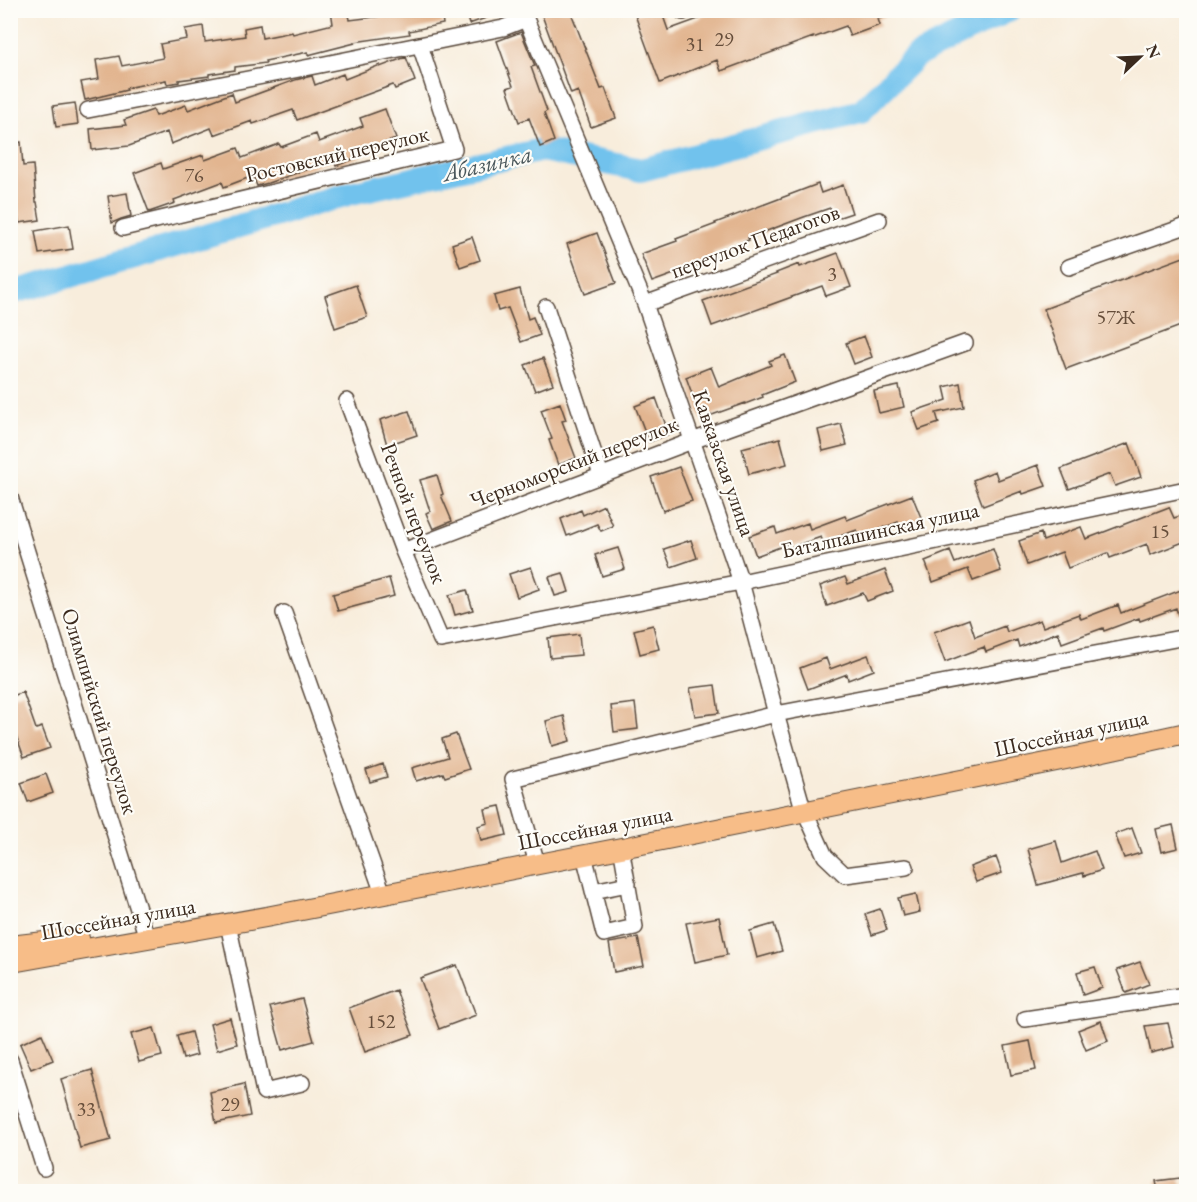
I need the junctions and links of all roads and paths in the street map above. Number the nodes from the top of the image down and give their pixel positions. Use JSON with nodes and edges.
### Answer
{"nodes":[{"id":1,"x":525,"y":15,"type":"edge"},
{"id":2,"x":420,"y":45,"type":"junction"},
{"id":3,"x":88,"y":110,"type":"dead end"},
{"id":4,"x":879,"y":220,"type":"dead end"},
{"id":5,"x":1186,"y":226,"type":"edge"},
{"id":6,"x":123,"y":228,"type":"dead end"},
{"id":7,"x":1069,"y":267,"type":"dead end"},
{"id":8,"x":645,"y":304,"type":"junction"},
{"id":9,"x":546,"y":307,"type":"dead end"},
{"id":10,"x":964,"y":343,"type":"dead end"},
{"id":11,"x":347,"y":401,"type":"dead end"},
{"id":12,"x":692,"y":441,"type":"junction"},
{"id":13,"x":601,"y":475,"type":"junction"},
{"id":14,"x":1186,"y":489,"type":"edge"},
{"id":15,"x":10,"y":497,"type":"edge"},
{"id":16,"x":403,"y":551,"type":"junction"},
{"id":17,"x":741,"y":582,"type":"junction"},
{"id":18,"x":284,"y":612,"type":"dead end"},
{"id":19,"x":1186,"y":637,"type":"edge"},
{"id":20,"x":441,"y":640,"type":"joint"},
{"id":21,"x":776,"y":714,"type":"junction"},
{"id":22,"x":1186,"y":725,"type":"edge"},
{"id":23,"x":1186,"y":733,"type":"edge"},
{"id":24,"x":804,"y":808,"type":"junction"},
{"id":25,"x":621,"y":848,"type":"junction"},
{"id":26,"x":584,"y":855,"type":"junction"},
{"id":27,"x":536,"y":860,"type":"junction"},
{"id":28,"x":906,"y":867,"type":"dead end"},
{"id":29,"x":628,"y":884,"type":"junction"},
{"id":30,"x":381,"y":888,"type":"junction"},
{"id":31,"x":593,"y":891,"type":"junction"},
{"id":32,"x":228,"y":924,"type":"junction"},
{"id":33,"x":146,"y":934,"type":"junction"},
{"id":34,"x":10,"y":946,"type":"edge"},
{"id":35,"x":10,"y":962,"type":"edge"},
{"id":36,"x":1186,"y":995,"type":"edge"},
{"id":37,"x":1025,"y":1019,"type":"dead end"},
{"id":38,"x":10,"y":1060,"type":"edge"},
{"id":39,"x":302,"y":1083,"type":"dead end"},
{"id":40,"x":44,"y":1168,"type":"dead end"}],
"edges":[{"from":1,"to":2,"type":"street"},
{"from":1,"to":8,"type":"street","name":"Кавказская улица"},
{"from":2,"to":3,"type":"street"},
{"from":2,"to":6,"type":"street","name":"Ростовский переулок"},
{"from":4,"to":8,"type":"street","name":"переулок Педагогов"},
{"from":5,"to":7,"type":"street"},
{"from":8,"to":12,"type":"street","name":"Кавказская улица"},
{"from":9,"to":13,"type":"street"},
{"from":10,"to":12,"type":"street","name":"Черноморский переулок"},
{"from":11,"to":16,"type":"street","name":"Речной переулок"},
{"from":12,"to":13,"type":"street","name":"Черноморский переулок"},
{"from":12,"to":17,"type":"street","name":"Кавказская улица"},
{"from":13,"to":16,"type":"street","name":"Черноморский переулок"},
{"from":14,"to":17,"type":"street","name":"Баталпашинская улица"},
{"from":15,"to":33,"type":"street","name":"Олимпийский переулок"},
{"from":16,"to":20,"type":"street","name":"Речной переулок"},
{"from":17,"to":20,"type":"street","name":"Баталпашинская улица"},
{"from":17,"to":21,"type":"street","name":"Кавказская улица"},
{"from":18,"to":30,"type":"street"},
{"from":19,"to":21,"type":"street"},
{"from":21,"to":24,"type":"street","name":"Кавказская улица"},
{"from":21,"to":27,"type":"street"},
{"from":22,"to":24,"type":"main road","name":"Шоссейная улица"},
{"from":23,"to":24,"type":"main road","name":"Шоссейная улица"},
{"from":24,"to":25,"type":"main road","name":"Шоссейная улица"},
{"from":24,"to":27,"type":"main road","name":"Шоссейная улица"},
{"from":24,"to":28,"type":"street","name":"Кавказская улица"},
{"from":25,"to":26,"type":"main road","name":"Шоссейная улица"},
{"from":25,"to":29,"type":"street"},
{"from":26,"to":31,"type":"street"},
{"from":26,"to":32,"type":"main road","name":"Шоссейная улица"},
{"from":27,"to":30,"type":"main road","name":"Шоссейная улица"},
{"from":29,"to":31,"type":"street"},
{"from":29,"to":31,"type":"street"},
{"from":30,"to":33,"type":"main road","name":"Шоссейная улица"},
{"from":32,"to":33,"type":"main road","name":"Шоссейная улица"},
{"from":32,"to":39,"type":"street"},
{"from":33,"to":34,"type":"main road","name":"Шоссейная улица"},
{"from":33,"to":35,"type":"main road","name":"Шоссейная улица"},
{"from":36,"to":37,"type":"street"},
{"from":38,"to":40,"type":"street"}]}
